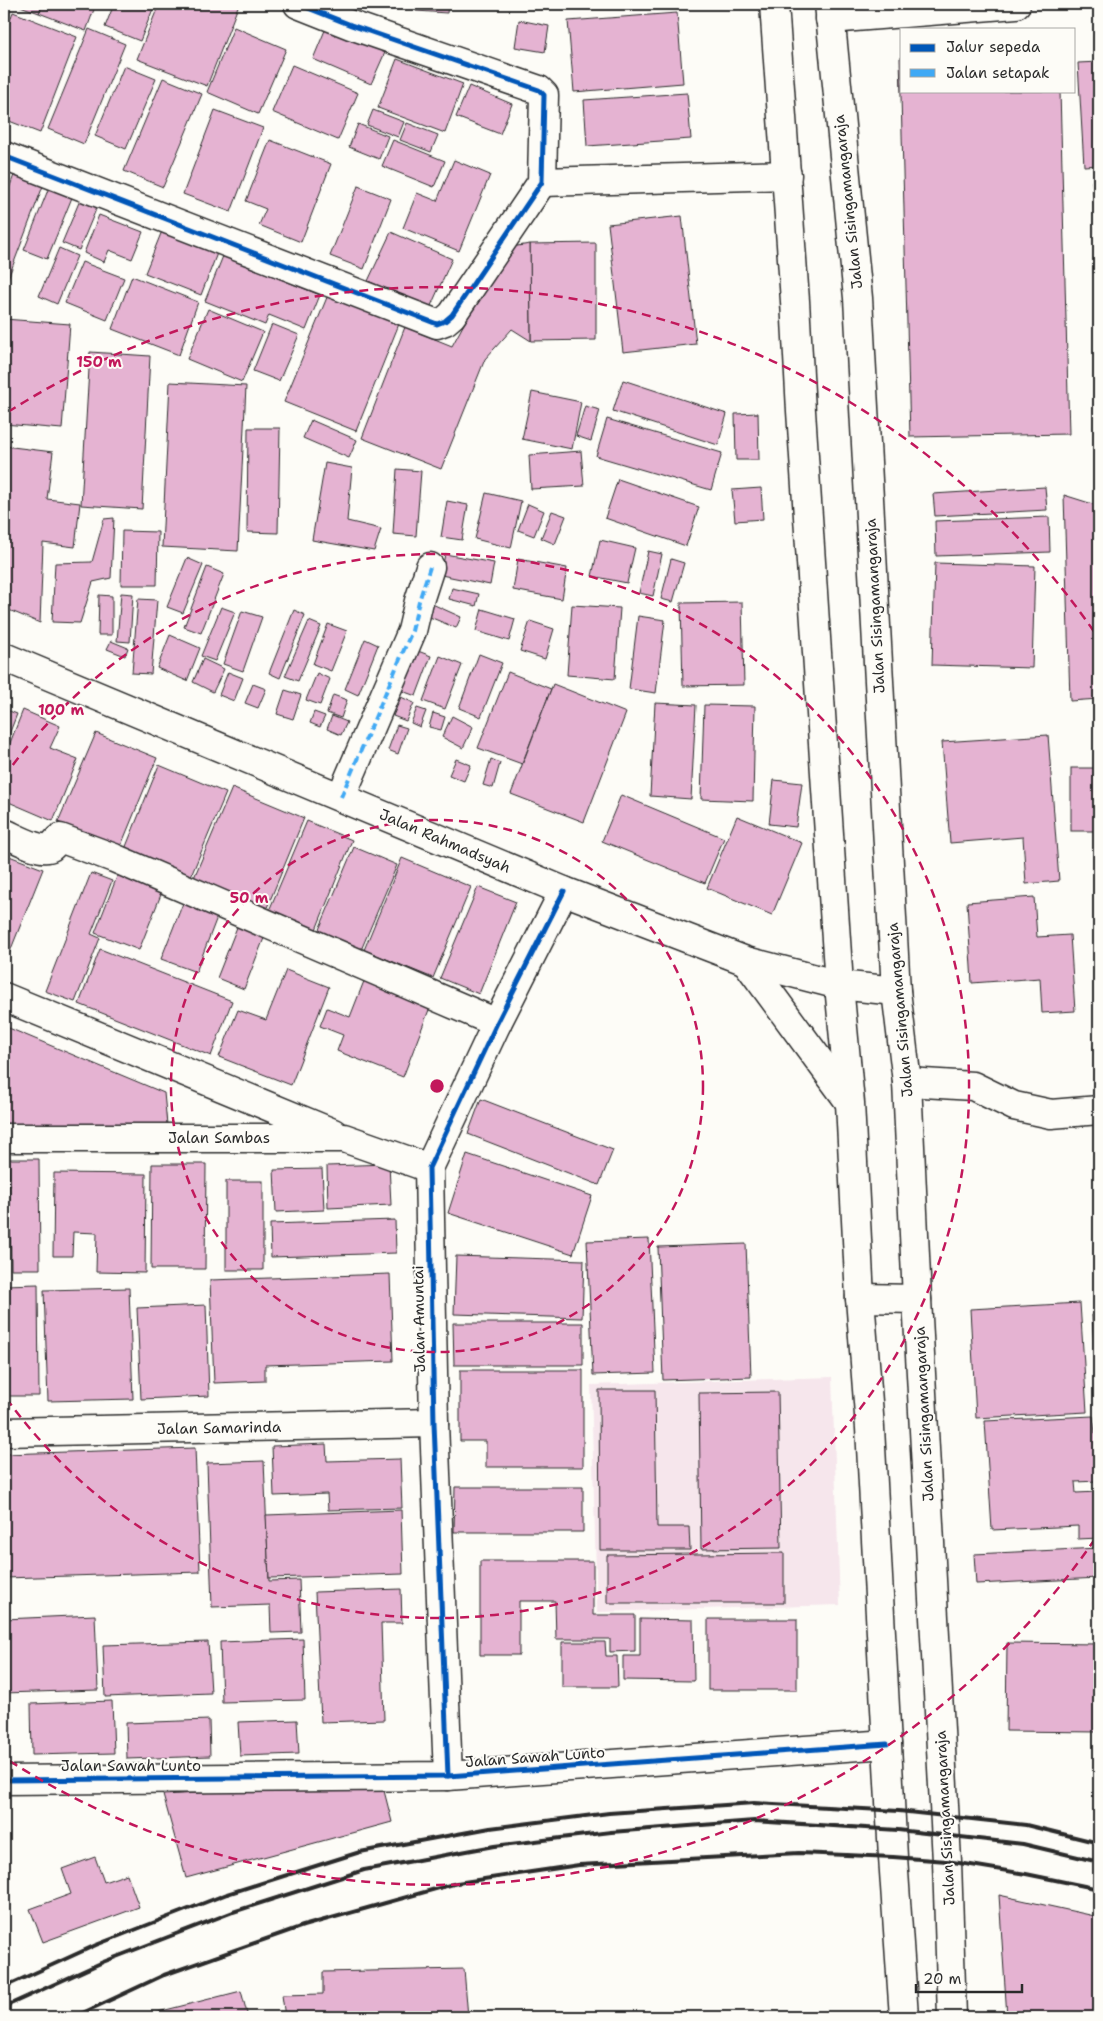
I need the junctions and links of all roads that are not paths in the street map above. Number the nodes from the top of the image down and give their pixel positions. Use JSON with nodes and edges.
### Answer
{"nodes":[{"id":1,"x":298,"y":4,"type":"edge"},
{"id":2,"x":774,"y":4,"type":"edge"},
{"id":3,"x":1016,"y":4,"type":"edge"},
{"id":4,"x":829,"y":11,"type":"edge"},
{"id":5,"x":4,"y":156,"type":"edge"},
{"id":6,"x":787,"y":176,"type":"junction"},
{"id":7,"x":542,"y":182,"type":"junction"},
{"id":8,"x":430,"y":567,"type":"dead end"},
{"id":9,"x":4,"y":657,"type":"edge"},
{"id":10,"x":341,"y":796,"type":"junction"},
{"id":11,"x":4,"y":833,"type":"edge"},
{"id":12,"x":564,"y":891,"type":"junction"},
{"id":13,"x":746,"y":961,"type":"junction"},
{"id":14,"x":839,"y":985,"type":"junction"},
{"id":15,"x":896,"y":991,"type":"junction"},
{"id":16,"x":4,"y":997,"type":"edge"},
{"id":17,"x":497,"y":1023,"type":"junction"},
{"id":18,"x":907,"y":1082,"type":"junction"},
{"id":19,"x":850,"y":1103,"type":"junction"},
{"id":20,"x":1099,"y":1110,"type":"edge"},
{"id":21,"x":4,"y":1138,"type":"edge"},
{"id":22,"x":344,"y":1138,"type":"junction"},
{"id":23,"x":429,"y":1168,"type":"junction"},
{"id":24,"x":860,"y":1298,"type":"junction"},
{"id":25,"x":917,"y":1299,"type":"junction"},
{"id":26,"x":434,"y":1424,"type":"junction"},
{"id":27,"x":4,"y":1432,"type":"edge"},
{"id":28,"x":887,"y":1744,"type":"junction"},
{"id":29,"x":448,"y":1776,"type":"junction"},
{"id":30,"x":4,"y":1780,"type":"edge"},
{"id":31,"x":904,"y":2017,"type":"edge"},
{"id":32,"x":952,"y":2017,"type":"edge"}],
"edges":[{"from":1,"to":7,"type":"street"},
{"from":2,"to":6,"type":"street"},
{"from":3,"to":4,"type":"street"},
{"from":4,"to":15,"type":"street","name":"Jalan Sisingamangaraja"},
{"from":5,"to":7,"type":"street"},
{"from":6,"to":7,"type":"street"},
{"from":6,"to":14,"type":"street"},
{"from":8,"to":10,"type":"street"},
{"from":9,"to":10,"type":"street","name":"Jalan Rahmadsyah"},
{"from":10,"to":12,"type":"street","name":"Jalan Rahmadsyah"},
{"from":11,"to":17,"type":"street"},
{"from":12,"to":13,"type":"street","name":"Jalan Rahmadsyah"},
{"from":12,"to":17,"type":"street","name":"Jalan Amuntai"},
{"from":13,"to":14,"type":"street","name":"Jalan Rahmadsyah"},
{"from":13,"to":19,"type":"street"},
{"from":14,"to":15,"type":"street","name":"Jalan Rahmadsyah"},
{"from":14,"to":19,"type":"street"},
{"from":15,"to":18,"type":"street","name":"Jalan Sisingamangaraja"},
{"from":16,"to":22,"type":"street"},
{"from":17,"to":23,"type":"street","name":"Jalan Amuntai"},
{"from":18,"to":20,"type":"street"},
{"from":18,"to":25,"type":"street","name":"Jalan Sisingamangaraja"},
{"from":19,"to":24,"type":"street"},
{"from":21,"to":22,"type":"street","name":"Jalan Sambas"},
{"from":22,"to":23,"type":"street","name":"Jalan Sambas"},
{"from":23,"to":26,"type":"street","name":"Jalan Amuntai"},
{"from":24,"to":25,"type":"street"},
{"from":24,"to":28,"type":"street"},
{"from":25,"to":32,"type":"street","name":"Jalan Sisingamangaraja"},
{"from":26,"to":27,"type":"street","name":"Jalan Samarinda"},
{"from":26,"to":29,"type":"street","name":"Jalan Amuntai"},
{"from":28,"to":29,"type":"street","name":"Jalan Sawah Lunto"},
{"from":28,"to":31,"type":"street"},
{"from":29,"to":30,"type":"street","name":"Jalan Sawah Lunto"}]}
